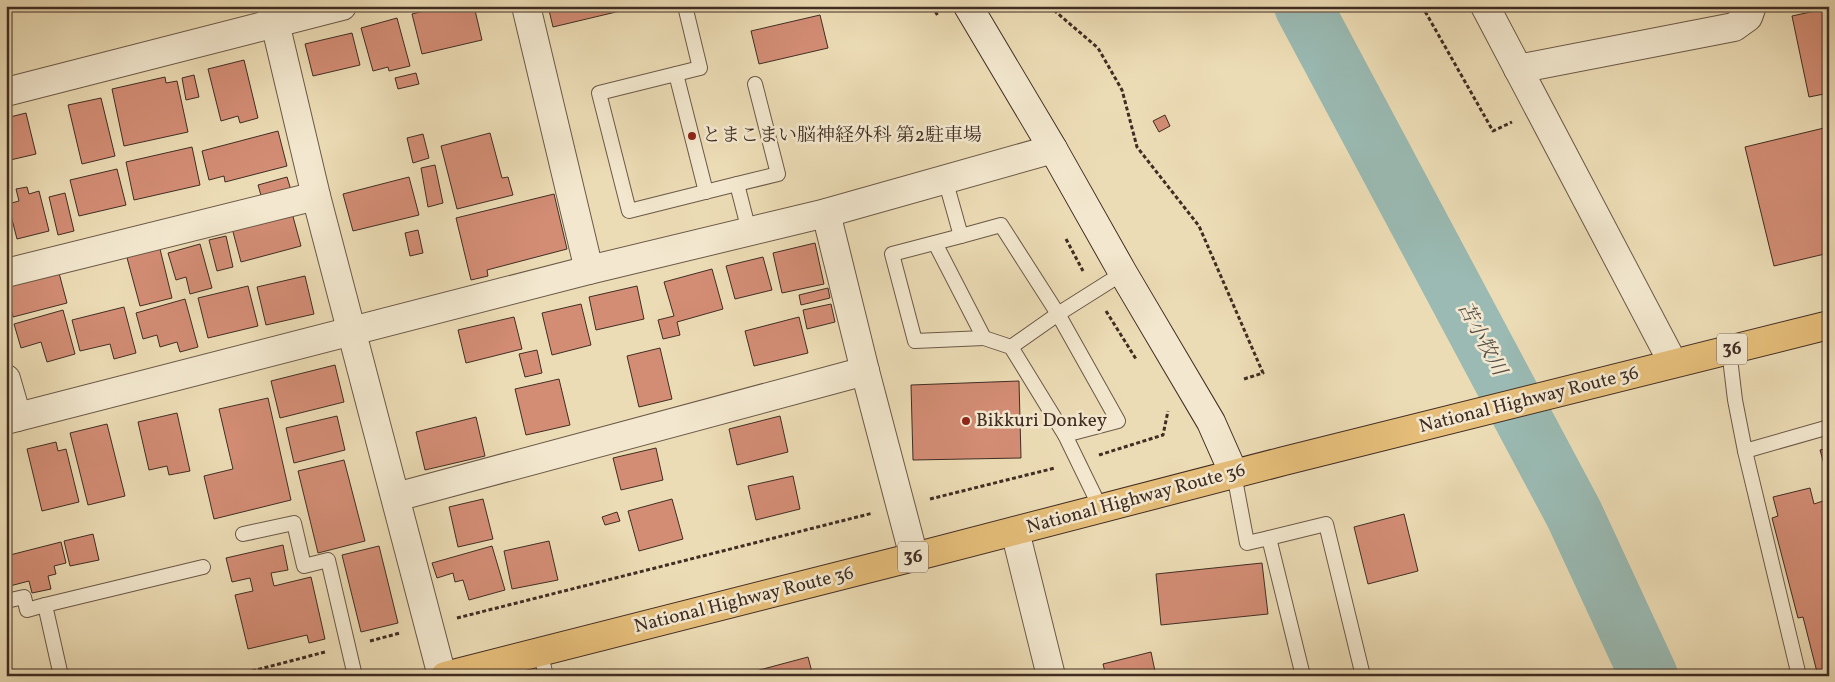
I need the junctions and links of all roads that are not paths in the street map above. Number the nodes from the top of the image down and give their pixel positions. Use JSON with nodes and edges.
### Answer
{"nodes":[{"id":1,"x":526,"y":6,"type":"edge"},
{"id":2,"x":685,"y":6,"type":"edge"},
{"id":3,"x":968,"y":6,"type":"edge"},
{"id":4,"x":1485,"y":6,"type":"edge"},
{"id":5,"x":1752,"y":6,"type":"edge"},
{"id":6,"x":340,"y":7,"type":"edge"},
{"id":7,"x":273,"y":15,"type":"edge"},
{"id":8,"x":1518,"y":69,"type":"junction"},
{"id":9,"x":676,"y":74,"type":"junction"},
{"id":10,"x":755,"y":84,"type":"dead end"},
{"id":11,"x":6,"y":92,"type":"edge"},
{"id":12,"x":1053,"y":148,"type":"junction"},
{"id":13,"x":945,"y":179,"type":"junction"},
{"id":14,"x":737,"y":184,"type":"junction"},
{"id":15,"x":706,"y":192,"type":"junction"},
{"id":16,"x":316,"y":196,"type":"junction"},
{"id":17,"x":826,"y":213,"type":"junction"},
{"id":18,"x":749,"y":232,"type":"junction"},
{"id":19,"x":961,"y":236,"type":"junction"},
{"id":20,"x":935,"y":243,"type":"junction"},
{"id":21,"x":589,"y":270,"type":"junction"},
{"id":22,"x":6,"y":273,"type":"edge"},
{"id":23,"x":1123,"y":273,"type":"junction"},
{"id":24,"x":1058,"y":314,"type":"junction"},
{"id":25,"x":1829,"y":325,"type":"edge"},
{"id":26,"x":350,"y":332,"type":"junction"},
{"id":27,"x":984,"y":338,"type":"junction"},
{"id":28,"x":1011,"y":347,"type":"junction"},
{"id":29,"x":1729,"y":350,"type":"junction"},
{"id":30,"x":1673,"y":363,"type":"junction"},
{"id":31,"x":865,"y":371,"type":"junction"},
{"id":32,"x":6,"y":378,"type":"edge"},
{"id":33,"x":11,"y":419,"type":"edge"},
{"id":34,"x":1829,"y":427,"type":"edge"},
{"id":35,"x":1065,"y":435,"type":"junction"},
{"id":36,"x":1745,"y":451,"type":"junction"},
{"id":37,"x":1234,"y":474,"type":"junction"},
{"id":38,"x":396,"y":497,"type":"junction"},
{"id":39,"x":1101,"y":509,"type":"junction"},
{"id":40,"x":1015,"y":531,"type":"junction"},
{"id":41,"x":243,"y":534,"type":"dead end"},
{"id":42,"x":1269,"y":538,"type":"junction"},
{"id":43,"x":914,"y":557,"type":"junction"},
{"id":44,"x":202,"y":568,"type":"dead end"},
{"id":45,"x":6,"y":601,"type":"edge"},
{"id":46,"x":45,"y":605,"type":"junction"},
{"id":47,"x":543,"y":663,"type":"edge"},
{"id":48,"x":61,"y":676,"type":"edge"},
{"id":49,"x":355,"y":676,"type":"edge"},
{"id":50,"x":443,"y":676,"type":"edge"},
{"id":51,"x":1050,"y":676,"type":"edge"},
{"id":52,"x":1303,"y":676,"type":"edge"},
{"id":53,"x":1363,"y":676,"type":"edge"},
{"id":54,"x":1799,"y":676,"type":"edge"}],
"edges":[{"from":1,"to":21,"type":"street"},
{"from":2,"to":9,"type":"lane"},
{"from":3,"to":12,"type":"street"},
{"from":4,"to":8,"type":"street"},
{"from":5,"to":8,"type":"street"},
{"from":6,"to":7,"type":"street"},
{"from":7,"to":11,"type":"street"},
{"from":7,"to":16,"type":"street"},
{"from":8,"to":30,"type":"street"},
{"from":9,"to":15,"type":"lane"},
{"from":9,"to":15,"type":"lane"},
{"from":10,"to":14,"type":"lane"},
{"from":12,"to":13,"type":"street"},
{"from":12,"to":23,"type":"street"},
{"from":13,"to":17,"type":"street"},
{"from":13,"to":19,"type":"lane"},
{"from":14,"to":15,"type":"lane"},
{"from":14,"to":18,"type":"lane"},
{"from":16,"to":22,"type":"street"},
{"from":16,"to":26,"type":"street"},
{"from":17,"to":18,"type":"street"},
{"from":17,"to":31,"type":"street"},
{"from":18,"to":21,"type":"street"},
{"from":19,"to":20,"type":"lane"},
{"from":19,"to":24,"type":"lane"},
{"from":20,"to":27,"type":"lane"},
{"from":20,"to":27,"type":"lane"},
{"from":21,"to":26,"type":"street"},
{"from":23,"to":24,"type":"lane"},
{"from":23,"to":37,"type":"street"},
{"from":24,"to":28,"type":"lane"},
{"from":24,"to":35,"type":"lane"},
{"from":25,"to":29,"type":"highway","name":"National Highway Route 36","number":"36"},
{"from":26,"to":33,"type":"street"},
{"from":26,"to":38,"type":"street"},
{"from":27,"to":28,"type":"lane"},
{"from":28,"to":35,"type":"lane"},
{"from":29,"to":30,"type":"highway","name":"National Highway Route 36","number":"36"},
{"from":29,"to":36,"type":"lane"},
{"from":30,"to":37,"type":"highway","name":"National Highway Route 36","number":"36"},
{"from":31,"to":38,"type":"street"},
{"from":31,"to":43,"type":"street"},
{"from":32,"to":33,"type":"street"},
{"from":34,"to":36,"type":"lane"},
{"from":35,"to":39,"type":"lane"},
{"from":36,"to":54,"type":"lane"},
{"from":37,"to":39,"type":"highway","name":"National Highway Route 36","number":"36"},
{"from":37,"to":42,"type":"lane"},
{"from":38,"to":50,"type":"street"},
{"from":39,"to":40,"type":"highway","name":"National Highway Route 36","number":"36"},
{"from":40,"to":43,"type":"highway","name":"National Highway Route 36","number":"36"},
{"from":40,"to":51,"type":"street"},
{"from":41,"to":49,"type":"lane"},
{"from":42,"to":52,"type":"lane"},
{"from":42,"to":53,"type":"lane"},
{"from":43,"to":47,"type":"highway","name":"National Highway Route 36","number":"36"},
{"from":44,"to":46,"type":"lane"},
{"from":45,"to":46,"type":"lane"},
{"from":46,"to":48,"type":"lane"},
{"from":47,"to":50,"type":"highway","name":"National Highway Route 36","number":"36"}]}
